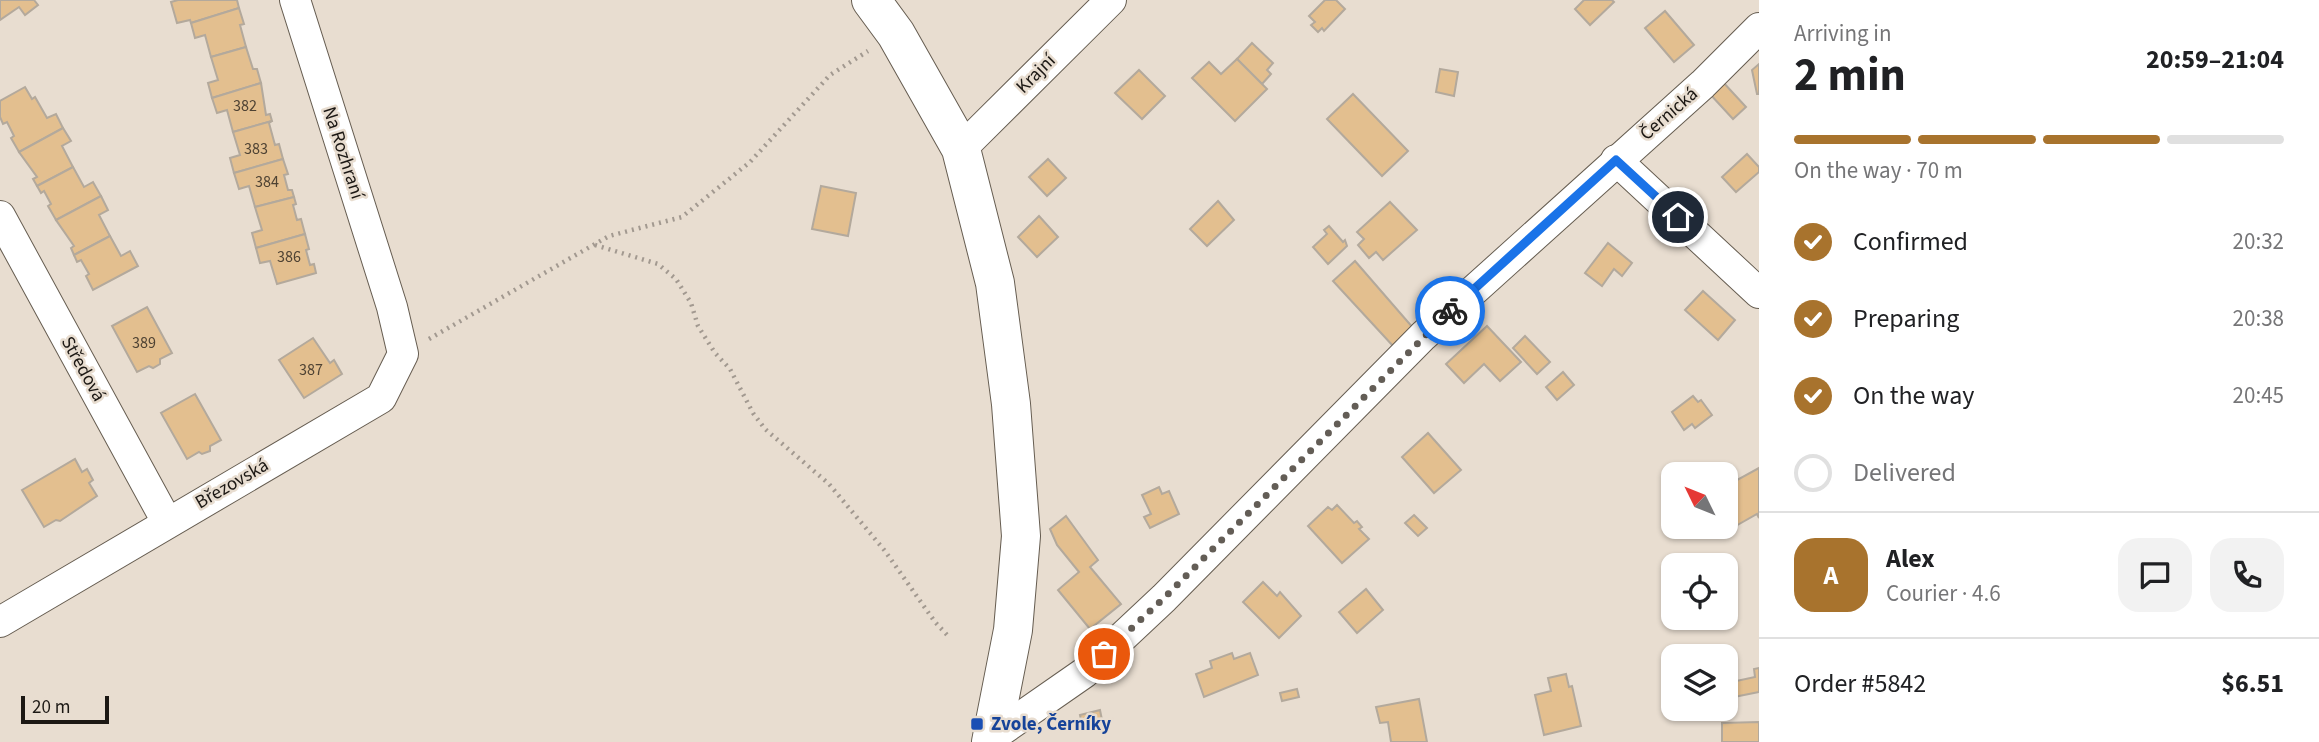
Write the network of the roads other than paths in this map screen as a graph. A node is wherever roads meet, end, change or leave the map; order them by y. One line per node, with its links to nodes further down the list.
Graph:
1 (295, 0): 9 (street, Na Rozhraní)
2 (871, 0): 5 (street)
3 (1111, 0): 5 (street, Krajní)
4 (1759, 27): 6 (street, Černická)
5 (961, 149): 12 (street)
6 (1616, 160): 8 (street); 12 (street, Černická)
7 (0, 216): 10 (street, Středová)
8 (1759, 293)
9 (403, 354): 10 (street, Březovská)
10 (167, 522): 11 (street, Březovská)
11 (0, 622)
12 (991, 740)

